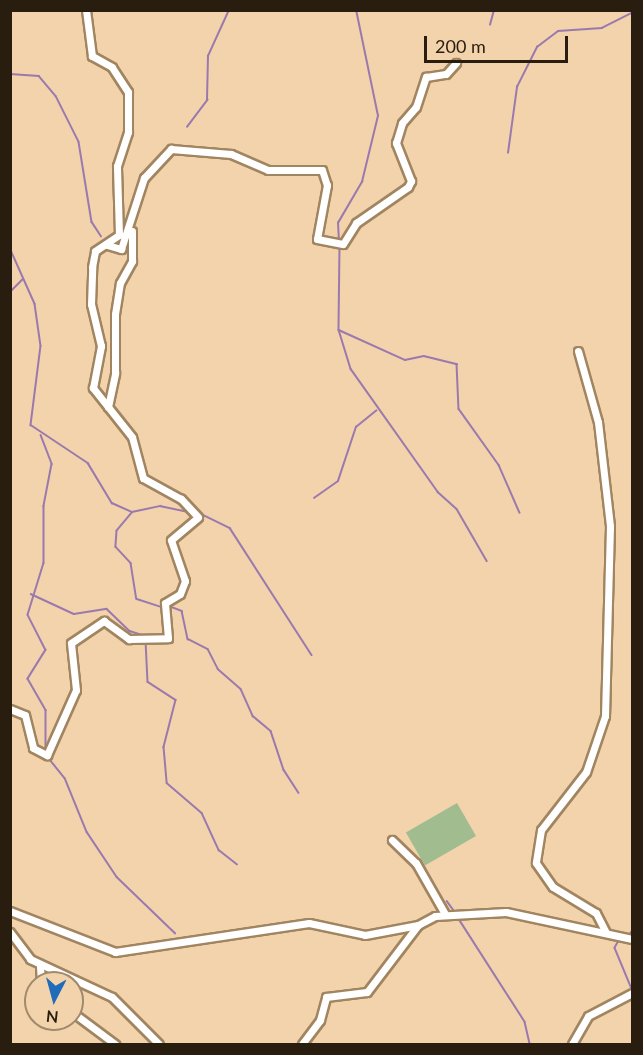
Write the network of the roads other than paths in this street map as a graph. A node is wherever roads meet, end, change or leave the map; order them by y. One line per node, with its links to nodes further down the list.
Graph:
1 (86, 10): 4 (street)
2 (456, 63): 3 (street)
3 (132, 225): 4 (street); 6 (street)
4 (107, 245): 6 (street)
5 (578, 351): 13 (street)
6 (108, 407): 7 (street)
7 (10, 709)
8 (392, 840): 10 (street)
9 (10, 911): 11 (street)
10 (445, 914): 11 (street); 13 (street)
11 (418, 925): 21 (street)
12 (10, 932): 15 (street)
13 (606, 933): 14 (street)
14 (633, 939)
15 (40, 967): 16 (street); 20 (street)
16 (40, 971)
17 (633, 993): 22 (street)
18 (84, 1021): 19 (street)
19 (115, 1044)
20 (159, 1044)
21 (302, 1044)
22 (572, 1044)

